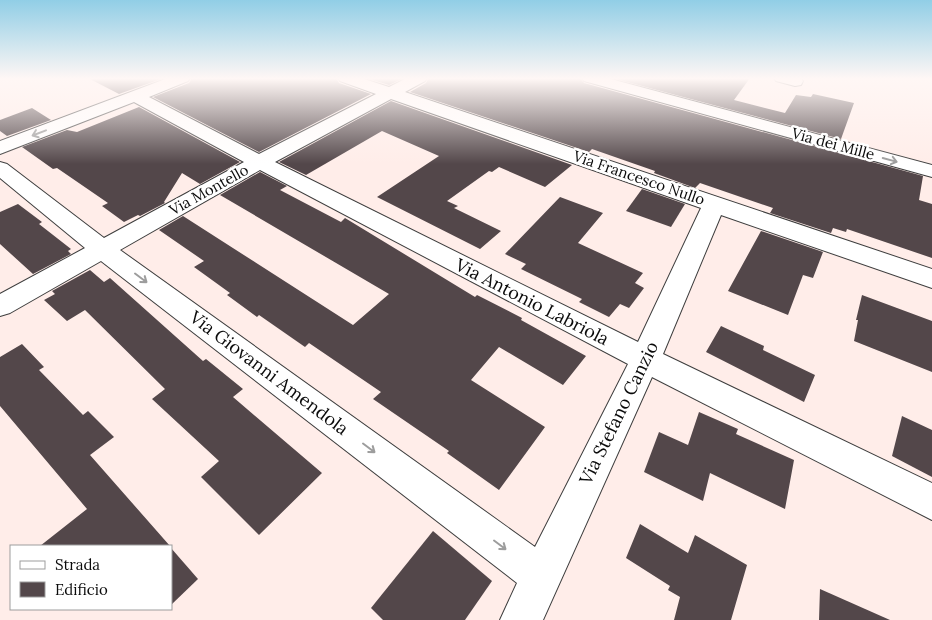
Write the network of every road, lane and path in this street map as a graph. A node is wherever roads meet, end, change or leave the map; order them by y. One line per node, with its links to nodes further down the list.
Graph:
1 (107, 107): 6 (street, one-way to 6)
2 (156, 107): 7 (street, Via Antonio Labriola)
3 (364, 107): 7 (street, Via Montello)
4 (432, 107): 10 (street, Via Francesco Nullo)
5 (696, 107): 9 (street, Via dei Mille, one-way to 9)
6 (0, 148)
7 (259, 162): 11 (street, Via Montello); 14 (street, Via Antonio Labriola)
8 (0, 168): 11 (street, Via Giovanni Amendola)
9 (932, 171)
10 (714, 204): 12 (street, Via Francesco Nullo); 14 (street, Via Stefano Canzio)
11 (102, 249): 13 (street, Via Montello); 16 (street, Via Giovanni Amendola, one-way to 16)
12 (932, 279)
13 (0, 306)
14 (645, 360): 15 (street, Via Antonio Labriola); 16 (street, Via Stefano Canzio)
15 (932, 502)
16 (541, 576): 17 (street, Via Stefano Canzio)
17 (521, 620)

